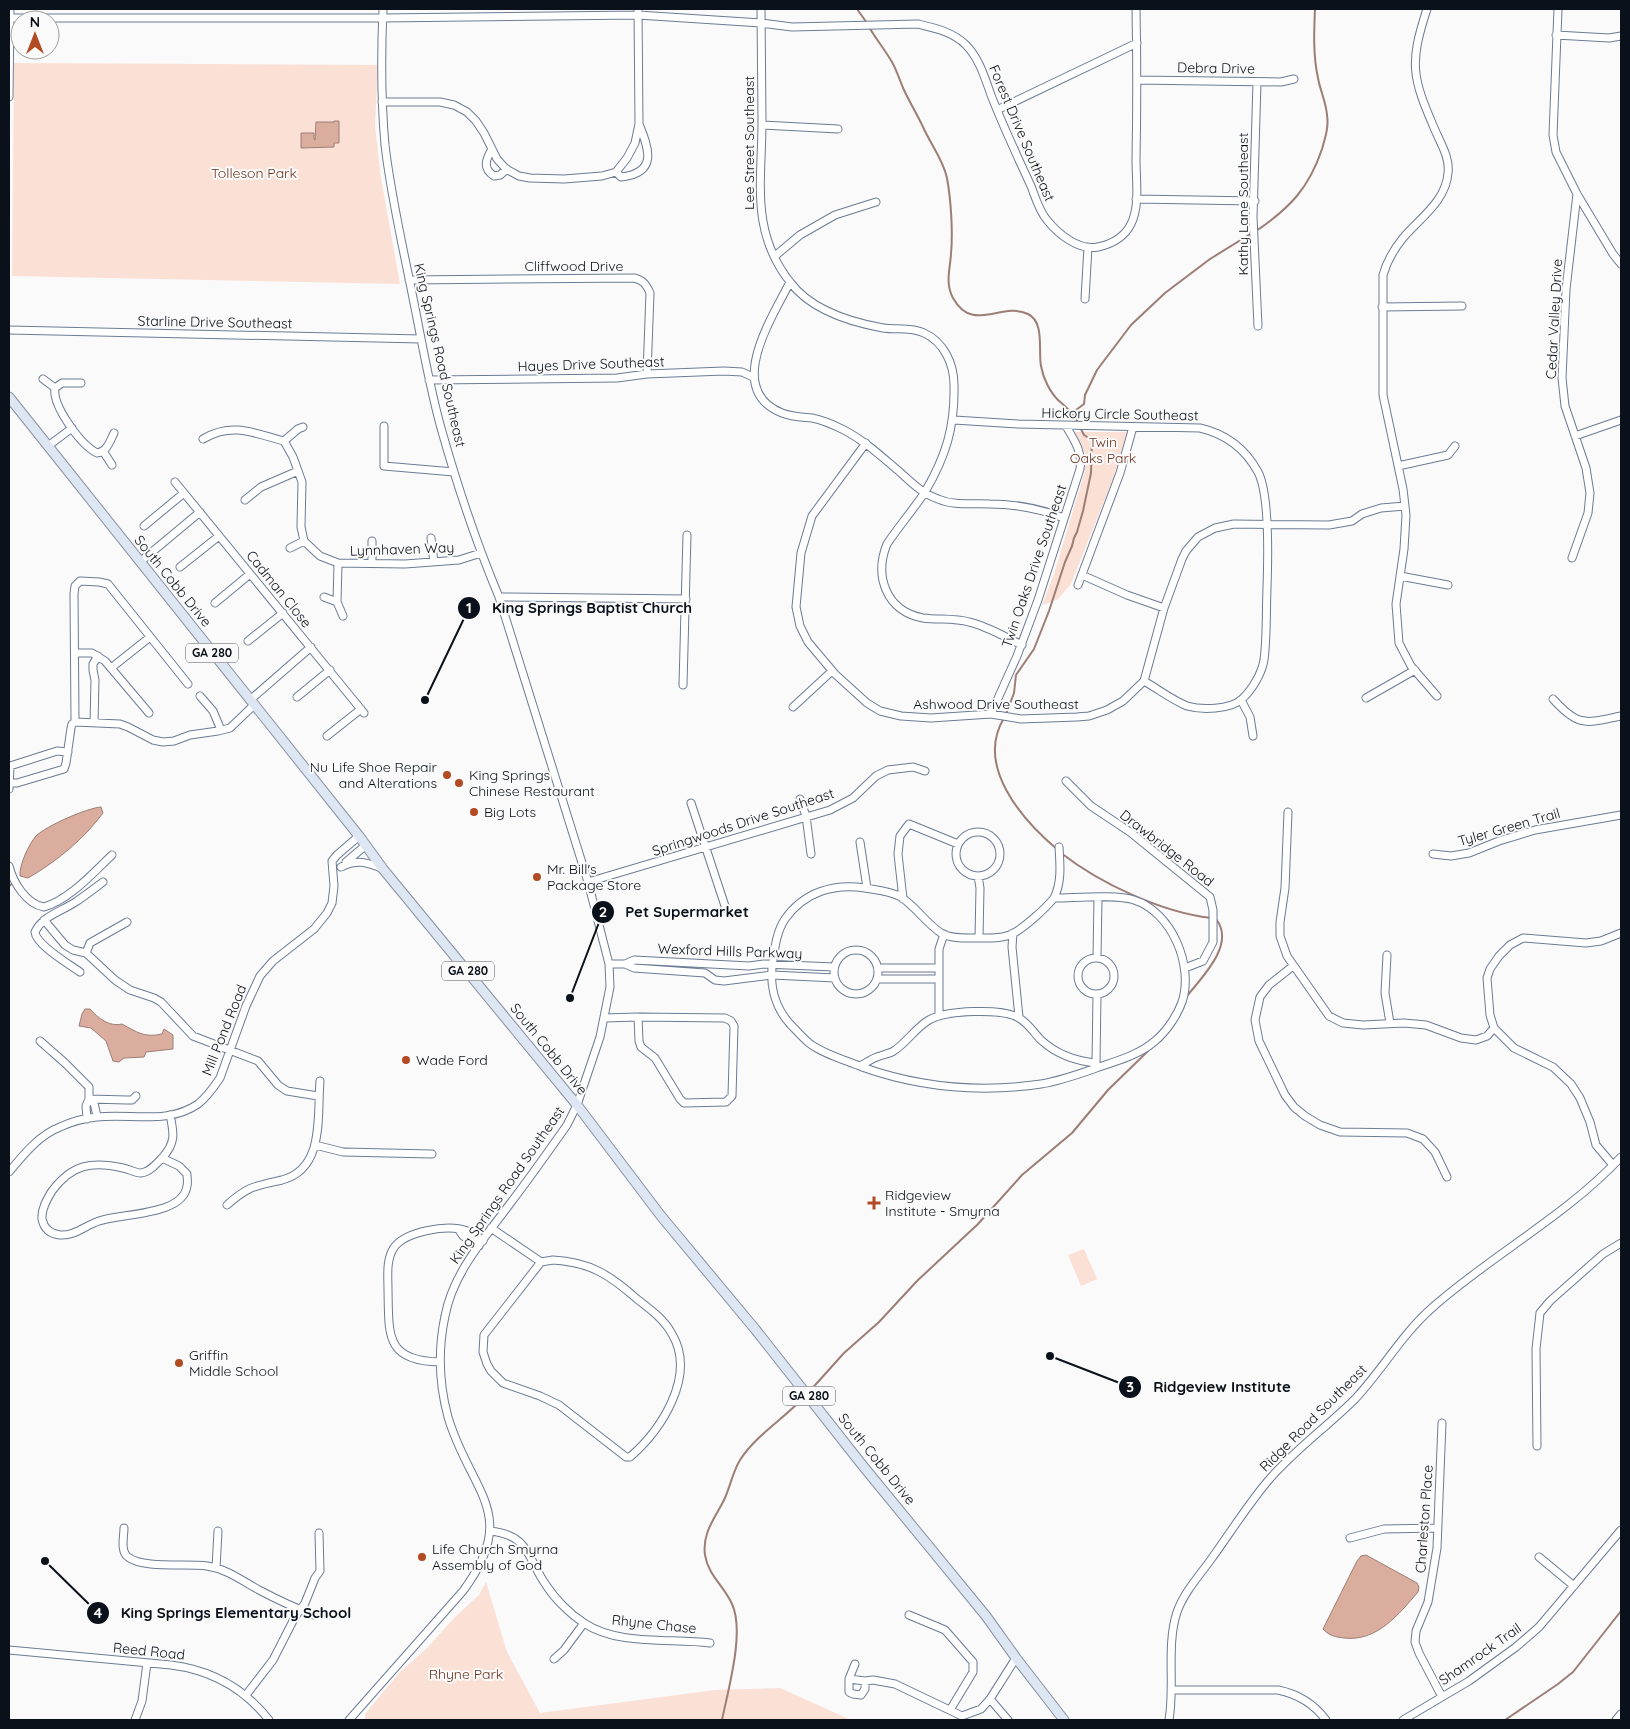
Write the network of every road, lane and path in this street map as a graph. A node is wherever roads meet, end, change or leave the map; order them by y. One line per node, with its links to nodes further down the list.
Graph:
1 (10, 9): 8 (street)
2 (383, 9): 9 (street, King Springs Road Southeast)
3 (761, 9): 10 (street, Lee Street Southeast)
4 (1136, 9): 13 (street)
5 (1427, 9): 37 (street)
6 (1558, 9): 11 (street)
7 (638, 12): 9 (street, Forest Drive Southeast); 10 (street, Forest Drive Southeast); 20 (street)
8 (9, 18): 9 (street, Forest Drive Southeast); 17 (street)
9 (382, 18): 18 (street, King Springs Road Southeast)
10 (761, 23): 19 (street, Forest Drive Southeast); 21 (street, Lee Street Southeast)
11 (1556, 35): 12 (street); 26 (street)
12 (1621, 36)
13 (1137, 43): 15 (street); 19 (street)
14 (1294, 78): 16 (street, Debra Drive)
15 (1138, 80): 16 (street, Debra Drive); 27 (street)
16 (1257, 82): 28 (street, Kathy Lane Southeast)
17 (9, 97)
18 (382, 102): 23 (street); 33 (street, King Springs Road Southeast)
19 (997, 110): 30 (street, Forest Drive Southeast)
20 (639, 124): 25 (street); 25 (street)
21 (762, 125): 22 (street); 31 (street, Lee Street Southeast)
22 (838, 129)
23 (492, 149): 24 (street); 24 (street)
24 (507, 169): 25 (street)
25 (616, 172)
26 (1577, 194): 32 (street); 56 (street, Cedar Valley Drive)
27 (1136, 199): 28 (street); 30 (street)
28 (1255, 201): 38 (street, Kathy Lane Southeast)
29 (876, 202): 31 (street)
30 (1088, 247): 35 (street)
31 (775, 256): 34 (street, Lee Street Southeast)
32 (1621, 264)
33 (409, 280): 40 (street, King Springs Road Southeast); 41 (street, Cliffwood Drive)
34 (790, 282): 42 (street); 48 (street, Lee Street Southeast)
35 (1085, 299)
36 (1462, 306): 37 (street)
37 (1382, 307): 64 (street)
38 (1258, 326)
39 (9, 330): 40 (street, Starline Drive Southeast)
40 (421, 338): 44 (street, King Springs Road Southeast)
41 (647, 374): 42 (street, Hayes Drive Southeast); 44 (street, Hayes Drive Southeast)
42 (753, 377): 59 (street)
43 (43, 379): 46 (street)
44 (429, 380): 66 (street, King Springs Road Southeast)
45 (81, 383): 46 (street)
46 (55, 388): 54 (street)
47 (9, 397): 60 (main road, South Cobb Drive / GA 280)
48 (954, 420): 51 (street, Hickory Circle Southeast); 69 (street, Lee Street Southeast)
49 (1621, 420): 56 (street)
50 (384, 426): 66 (street)
51 (1066, 426): 53 (street, Hickory Circle Southeast); 73 (street, Twin Oaks Drive Southeast)
52 (303, 427): 58 (street)
53 (1133, 427): 74 (street, Hickory Circle Southeast); 90 (street)
54 (72, 428): 60 (street); 62 (street)
55 (114, 433): 62 (street)
56 (1575, 436): 83 (street, Cedar Valley Drive)
57 (203, 439): 58 (street)
58 (284, 441): 65 (street)
59 (866, 443): 69 (street); 111 (street, Ashwood Drive Southeast)
60 (48, 446): 84 (main road, South Cobb Drive / GA 280)
61 (1455, 446): 64 (street)
62 (103, 451): 63 (street)
63 (112, 465)
64 (1398, 466): 71 (street)
65 (298, 471): 70 (street); 79 (street)
66 (454, 472): 82 (street, King Springs Road Southeast)
67 (175, 482): 68 (street, Cadman Close)
68 (184, 493): 72 (street, Cadman Close); 75 (street)
69 (924, 493): 73 (street); 104 (street, Lee Street Southeast)
70 (246, 500)
71 (1405, 506): 74 (street); 91 (street)
72 (200, 512): 77 (street, Cadman Close); 84 (street)
73 (1064, 518): 104 (street, Twin Oaks Drive Southeast)
74 (1266, 523): 99 (street); 120 (street, Hickory Circle Southeast)
75 (144, 526)
76 (687, 535): 96 (street)
77 (219, 536): 88 (street); 89 (street, Cadman Close)
78 (431, 538): 85 (street)
79 (304, 541): 81 (street); 86 (street, Lynnhaven Way)
80 (372, 542): 87 (street)
81 (290, 548)
82 (481, 553): 85 (street, Lynnhaven Way); 95 (street, King Springs Road Southeast)
83 (1572, 558)
84 (140, 562): 121 (main road, South Cobb Drive / GA 280)
85 (434, 562): 87 (street, Lynnhaven Way)
86 (338, 563): 87 (street, Lynnhaven Way); 97 (street)
87 (372, 563)
88 (180, 567)
89 (250, 574): 98 (street); 100 (street, Cadman Close)
90 (1082, 575): 92 (street); 99 (street)
91 (1400, 576): 93 (street); 110 (street)
92 (1078, 585)
93 (1448, 585)
94 (324, 597): 97 (street)
95 (499, 597): 96 (street); 156 (street, King Springs Road Southeast)
96 (686, 599): 114 (street)
97 (337, 602): 101 (street)
98 (215, 603)
99 (1164, 608): 112 (street)
100 (283, 613): 103 (street); 105 (street, Cadman Close)
101 (343, 616)
102 (150, 637): 106 (street); 108 (street); 113 (street)
103 (248, 641)
104 (1022, 644): 124 (street, Twin Oaks Drive Southeast)
105 (311, 647): 109 (street, Cadman Close); 121 (street)
106 (75, 653): 107 (street); 126 (street)
107 (98, 656): 108 (street); 127 (street)
108 (111, 668): 123 (street)
109 (330, 670): 117 (street); 129 (street, Cadman Close)
110 (1415, 670): 116 (street); 118 (street)
111 (832, 671): 122 (street); 124 (street, Ashwood Drive Southeast)
112 (1144, 681): 120 (street); 124 (street, Ashwood Drive Southeast)
113 (188, 684)
114 (684, 685)
115 (200, 696): 128 (street)
116 (1437, 696)
117 (298, 697)
118 (1366, 698)
119 (1553, 699): 125 (street)
120 (1241, 700): 130 (street)
121 (252, 702): 128 (street); 141 (main road, South Cobb Drive / GA 280)
122 (793, 707)
123 (149, 713)
124 (991, 714)
125 (1621, 716)
126 (75, 722): 127 (street); 131 (street)
127 (94, 723): 128 (street)
128 (221, 730)
129 (327, 736)
130 (1253, 736)
131 (68, 752): 134 (street); 134 (street)
132 (925, 771): 140 (street, Springwoods Drive Southeast)
133 (1066, 781): 179 (street, Drawbridge Road)
134 (9, 783): 135 (street)
135 (9, 789)
136 (800, 799): 140 (street)
137 (692, 802): 145 (street)
138 (1288, 812): 175 (street)
139 (1621, 815): 148 (street, Tyler Green Trail)
140 (806, 816): 145 (street, Springwoods Drive Southeast); 147 (street)
141 (359, 836): 144 (main road, South Cobb Drive / GA 280); 152 (street, Mill Pond Road)
142 (860, 842): 157 (street)
143 (958, 844): 154 (street); 154 (street); 160 (street)
144 (366, 845): 151 (street); 153 (main road, South Cobb Drive / GA 280)
145 (706, 847): 156 (street, Springwoods Drive Southeast); 161 (street)
146 (1059, 847): 158 (street)
147 (811, 854)
148 (1434, 854)
149 (112, 855): 150 (street)
150 (9, 866)
151 (341, 867): 152 (street); 153 (street)
152 (333, 869): 194 (street, Mill Pond Road)
153 (383, 869): 201 (main road, South Cobb Drive / GA 280)
154 (978, 876): 167 (street)
155 (103, 882): 162 (street)
156 (588, 882): 172 (street, King Springs Road Southeast)
157 (867, 888): 160 (street); 174 (street)
158 (1054, 898): 159 (street); 164 (street)
159 (1098, 898): 170 (street); 179 (street)
160 (903, 899): 166 (street)
161 (726, 908)
162 (44, 920): 168 (street); 181 (street)
163 (127, 922): 168 (street)
164 (1013, 933): 167 (street); 189 (street)
165 (1621, 933): 192 (street)
166 (944, 934): 167 (street); 178 (street)
167 (979, 938)
168 (86, 953): 194 (street)
169 (1387, 955): 191 (street)
170 (1097, 957): 186 (street); 186 (street)
171 (676, 962): 173 (street, Wexford Hills Parkway); 174 (street, Wexford Hills Parkway); 180 (street)
172 (609, 964): 173 (street, Wexford Hills Parkway); 190 (street, King Springs Road Southeast)
173 (625, 964): 180 (street, Wexford Hills Parkway)
174 (772, 964): 176 (street, Wexford Hills Parkway); 182 (street)
175 (1293, 966): 191 (street); 211 (street)
176 (834, 967): 177 (street); 183 (street)
177 (879, 968): 178 (street); 184 (street)
178 (939, 968): 185 (street)
179 (1185, 968): 195 (street)
180 (676, 971): 182 (street, Wexford Hills Parkway)
181 (80, 972)
182 (772, 975): 183 (street, Wexford Hills Parkway); 196 (street)
183 (835, 978): 184 (street)
184 (878, 979): 185 (street)
185 (939, 979): 187 (street)
186 (1097, 994): 195 (street)
187 (939, 1015): 189 (street); 196 (street)
188 (638, 1017): 188 (street); 190 (street)
189 (1019, 1017): 195 (street)
190 (604, 1018): 201 (street, King Springs Road Southeast)
191 (1390, 1023): 192 (street)
192 (1494, 1028): 209 (street)
193 (40, 1041): 200 (street)
194 (230, 1050): 199 (street); 202 (street, Mill Pond Road)
195 (1098, 1065): 196 (street)
196 (860, 1066)
197 (320, 1081): 199 (street)
198 (136, 1096): 200 (street)
199 (318, 1096): 205 (street)
200 (89, 1099): 203 (street); 204 (street)
201 (577, 1105): 213 (street, King Springs Road Southeast); 236 (main road, South Cobb Drive / GA 280)
202 (170, 1115): 203 (street, Mill Pond Road); 208 (street)
203 (97, 1116): 204 (street, Mill Pond Road)
204 (87, 1119): 210 (street, Mill Pond Road)
205 (315, 1145): 206 (street); 212 (street)
206 (432, 1154)
207 (1621, 1157): 209 (street, Ridge Road Southeast)
208 (162, 1158): 208 (street)
209 (1613, 1165): 242 (street, Ridge Road Southeast)
210 (9, 1172)
211 (1447, 1177)
212 (227, 1205)
213 (491, 1228): 214 (street, King Springs Road Southeast); 216 (street)
214 (481, 1243): 217 (street, King Springs Road Southeast); 217 (street)
215 (1621, 1243): 219 (street)
216 (541, 1262): 216 (street)
217 (440, 1362): 224 (street, King Springs Road Southeast)
218 (1442, 1423): 221 (street, Charleston Place)
219 (1537, 1446)
220 (124, 1528): 228 (street)
221 (1438, 1528): 226 (street); 244 (street, Charleston Place)
222 (1621, 1530): 229 (street, Shamrock Trail)
223 (218, 1531): 228 (street)
224 (490, 1531): 233 (street, Rhyne Chase); 251 (street, King Springs Road Southeast)
225 (319, 1533): 230 (street)
226 (1350, 1538)
227 (1539, 1556): 229 (street)
228 (216, 1568): 230 (street)
229 (1574, 1586): 244 (street, Shamrock Trail)
230 (300, 1610): 231 (street); 243 (street)
231 (314, 1615)
232 (909, 1616): 246 (street)
233 (584, 1623): 234 (street, Rhyne Chase); 237 (street)
234 (710, 1643)
235 (9, 1650): 238 (street, Reed Road)
236 (1016, 1658): 245 (street); 253 (main road, South Cobb Drive / GA 280)
237 (554, 1659)
238 (147, 1663): 243 (street, Reed Road); 249 (street)
239 (855, 1664): 240 (street)
240 (849, 1679): 241 (street); 241 (street)
241 (865, 1681): 246 (street)
242 (1171, 1690): 254 (street, Ridge Road Southeast); 255 (street)
243 (246, 1695): 250 (street, Reed Road)
244 (1443, 1696): 256 (street, Shamrock Trail)
245 (990, 1698): 248 (street); 252 (street)
246 (950, 1710): 248 (street)
247 (1621, 1714): 257 (street)
248 (961, 1718)
249 (135, 1720)
250 (269, 1720)
251 (349, 1720)
252 (1008, 1720)
253 (1064, 1720)
254 (1169, 1720)
255 (1326, 1720)
256 (1403, 1720)
257 (1616, 1720)

